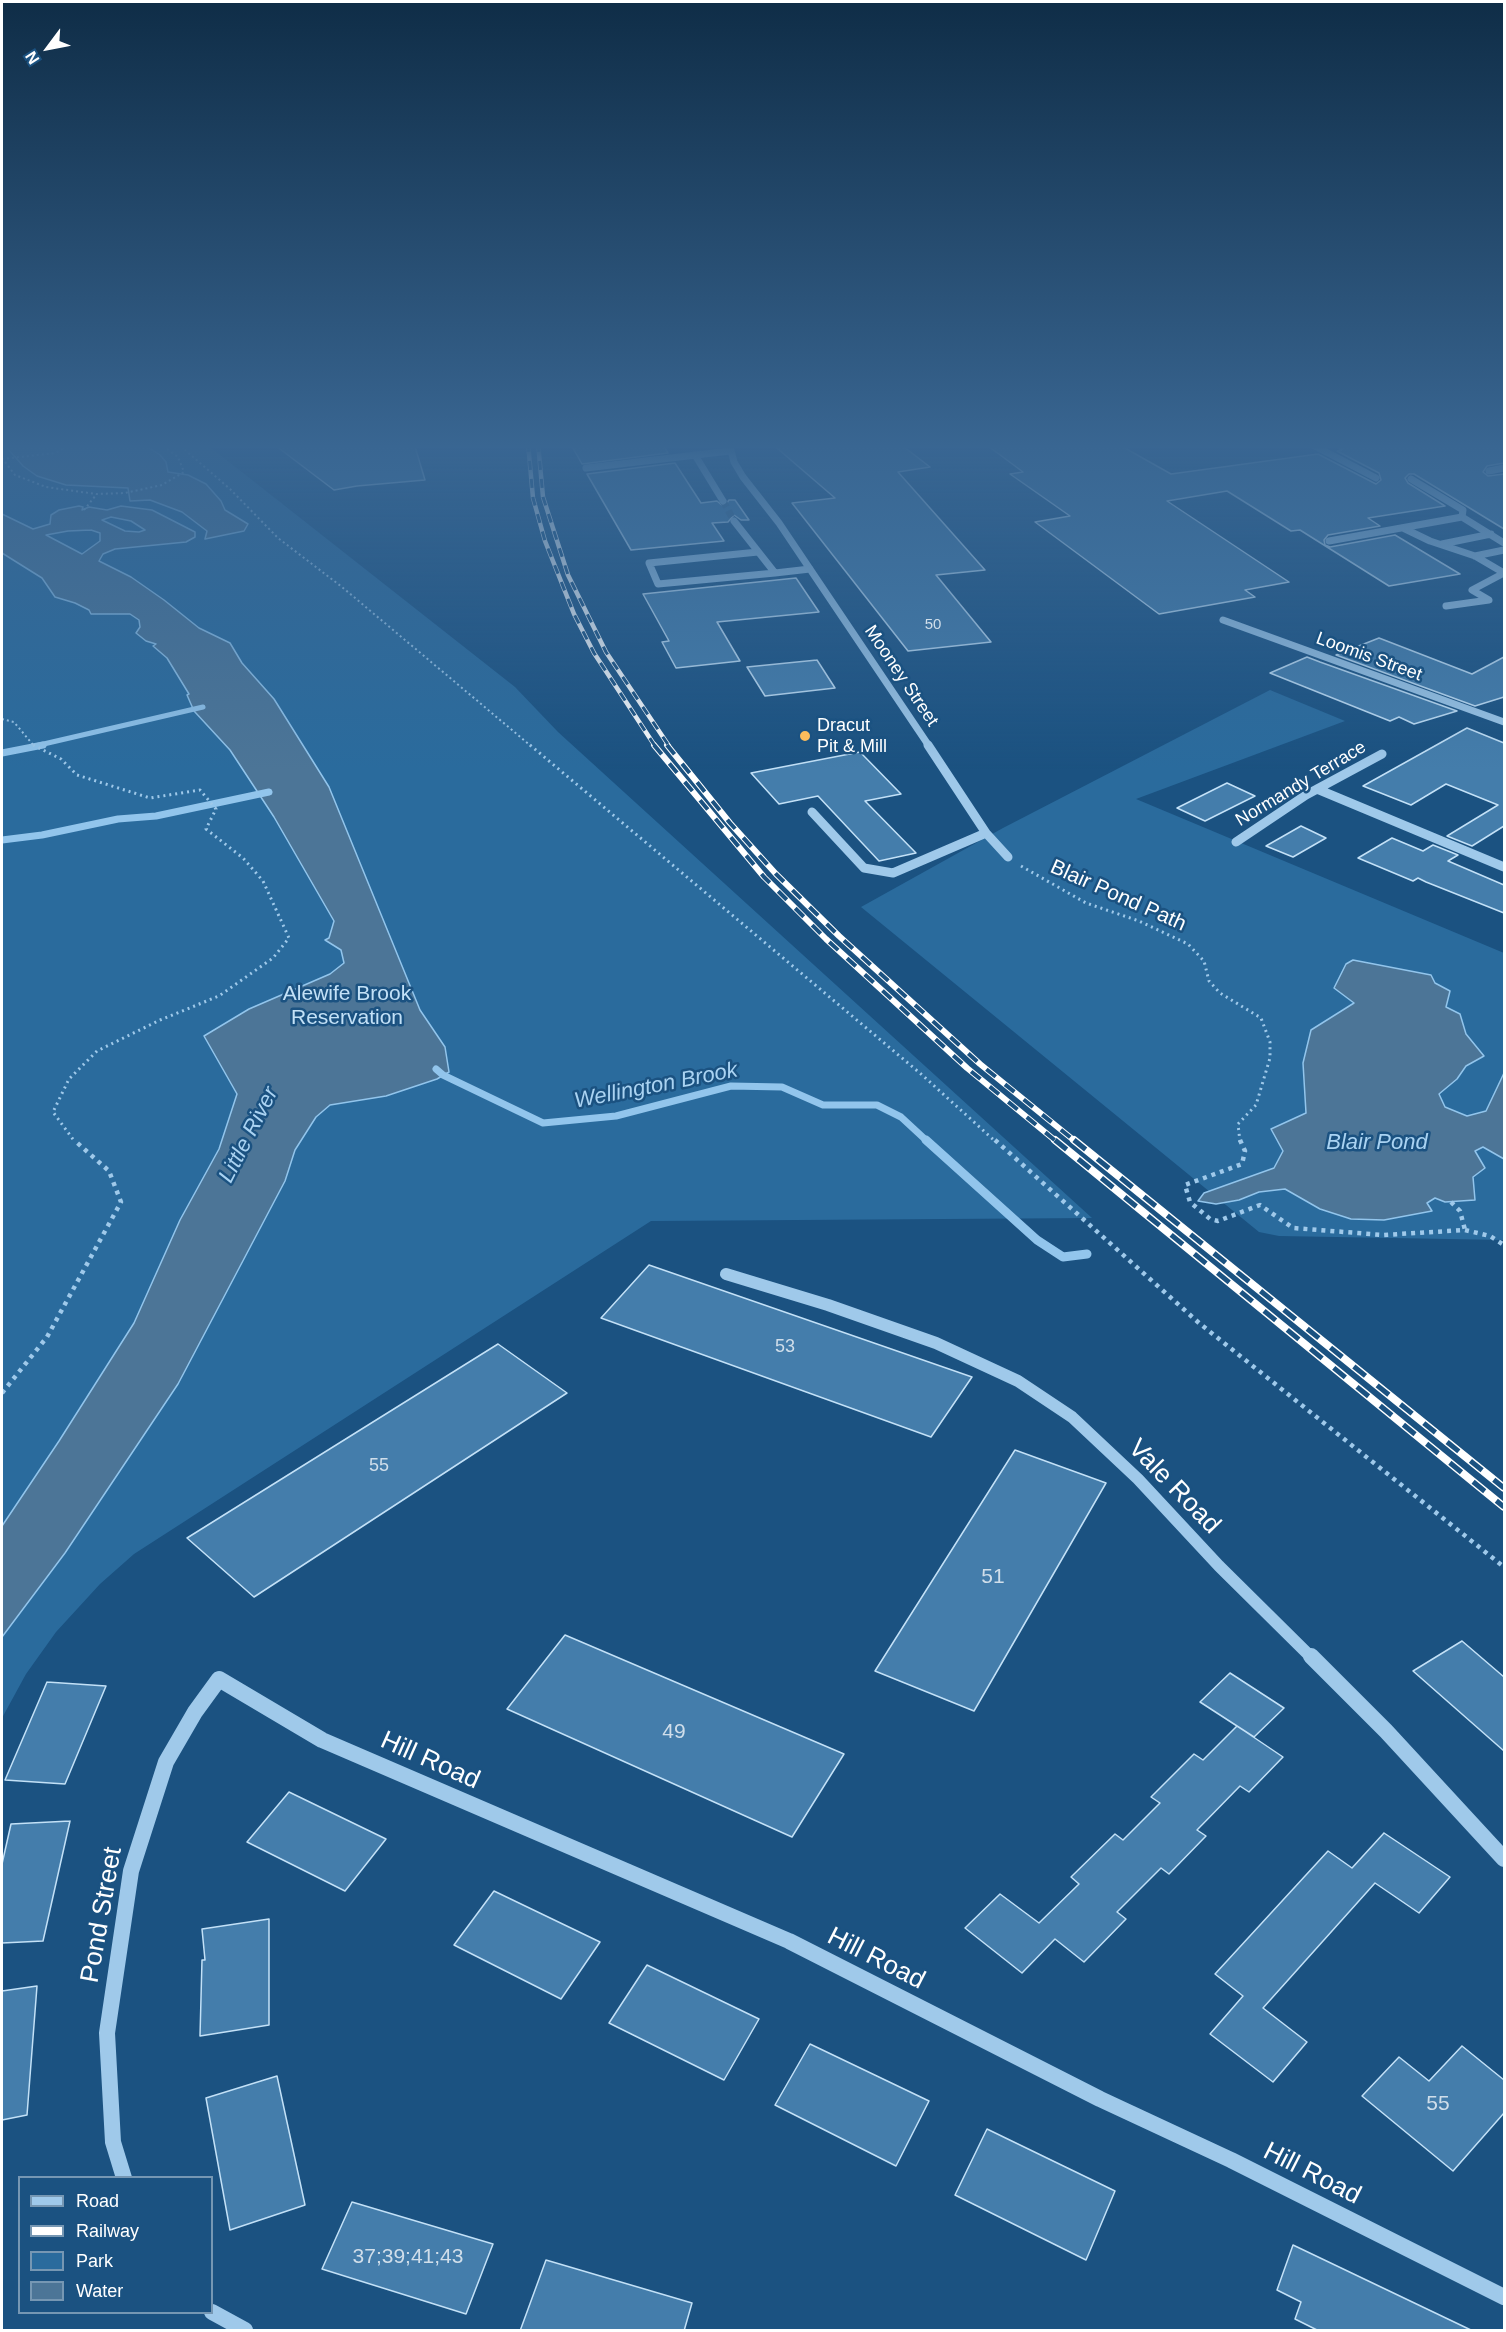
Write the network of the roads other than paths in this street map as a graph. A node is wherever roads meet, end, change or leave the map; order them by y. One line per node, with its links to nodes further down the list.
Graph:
1 (758, 552): 7 (street); 7 (street)
2 (797, 552): 6 (street, Mooney Street)
3 (1464, 552): 5 (street)
4 (1490, 552): 5 (street)
5 (1475, 556): 8 (street)
6 (810, 569): 7 (street); 15 (street, Mooney Street)
7 (775, 573)
8 (1504, 573): 9 (street)
9 (1446, 606)
10 (1223, 620): 11 (street, Loomis Street)
11 (1504, 722)
12 (1383, 754): 13 (street, Normandy Terrace)
13 (1317, 789): 16 (street, Normandy Terrace); 18 (street)
14 (812, 812): 15 (street)
15 (986, 833): 17 (street, Mooney Street)
16 (1236, 842)
17 (1008, 857)
18 (1504, 867)
19 (726, 1274): 21 (street, Vale Road)
20 (219, 1679): 22 (street, Pond Street); 23 (street, Hill Road)
21 (1504, 1859)
22 (123, 2176)
23 (1504, 2297)
24 (213, 2313): 25 (street)
25 (245, 2331)

